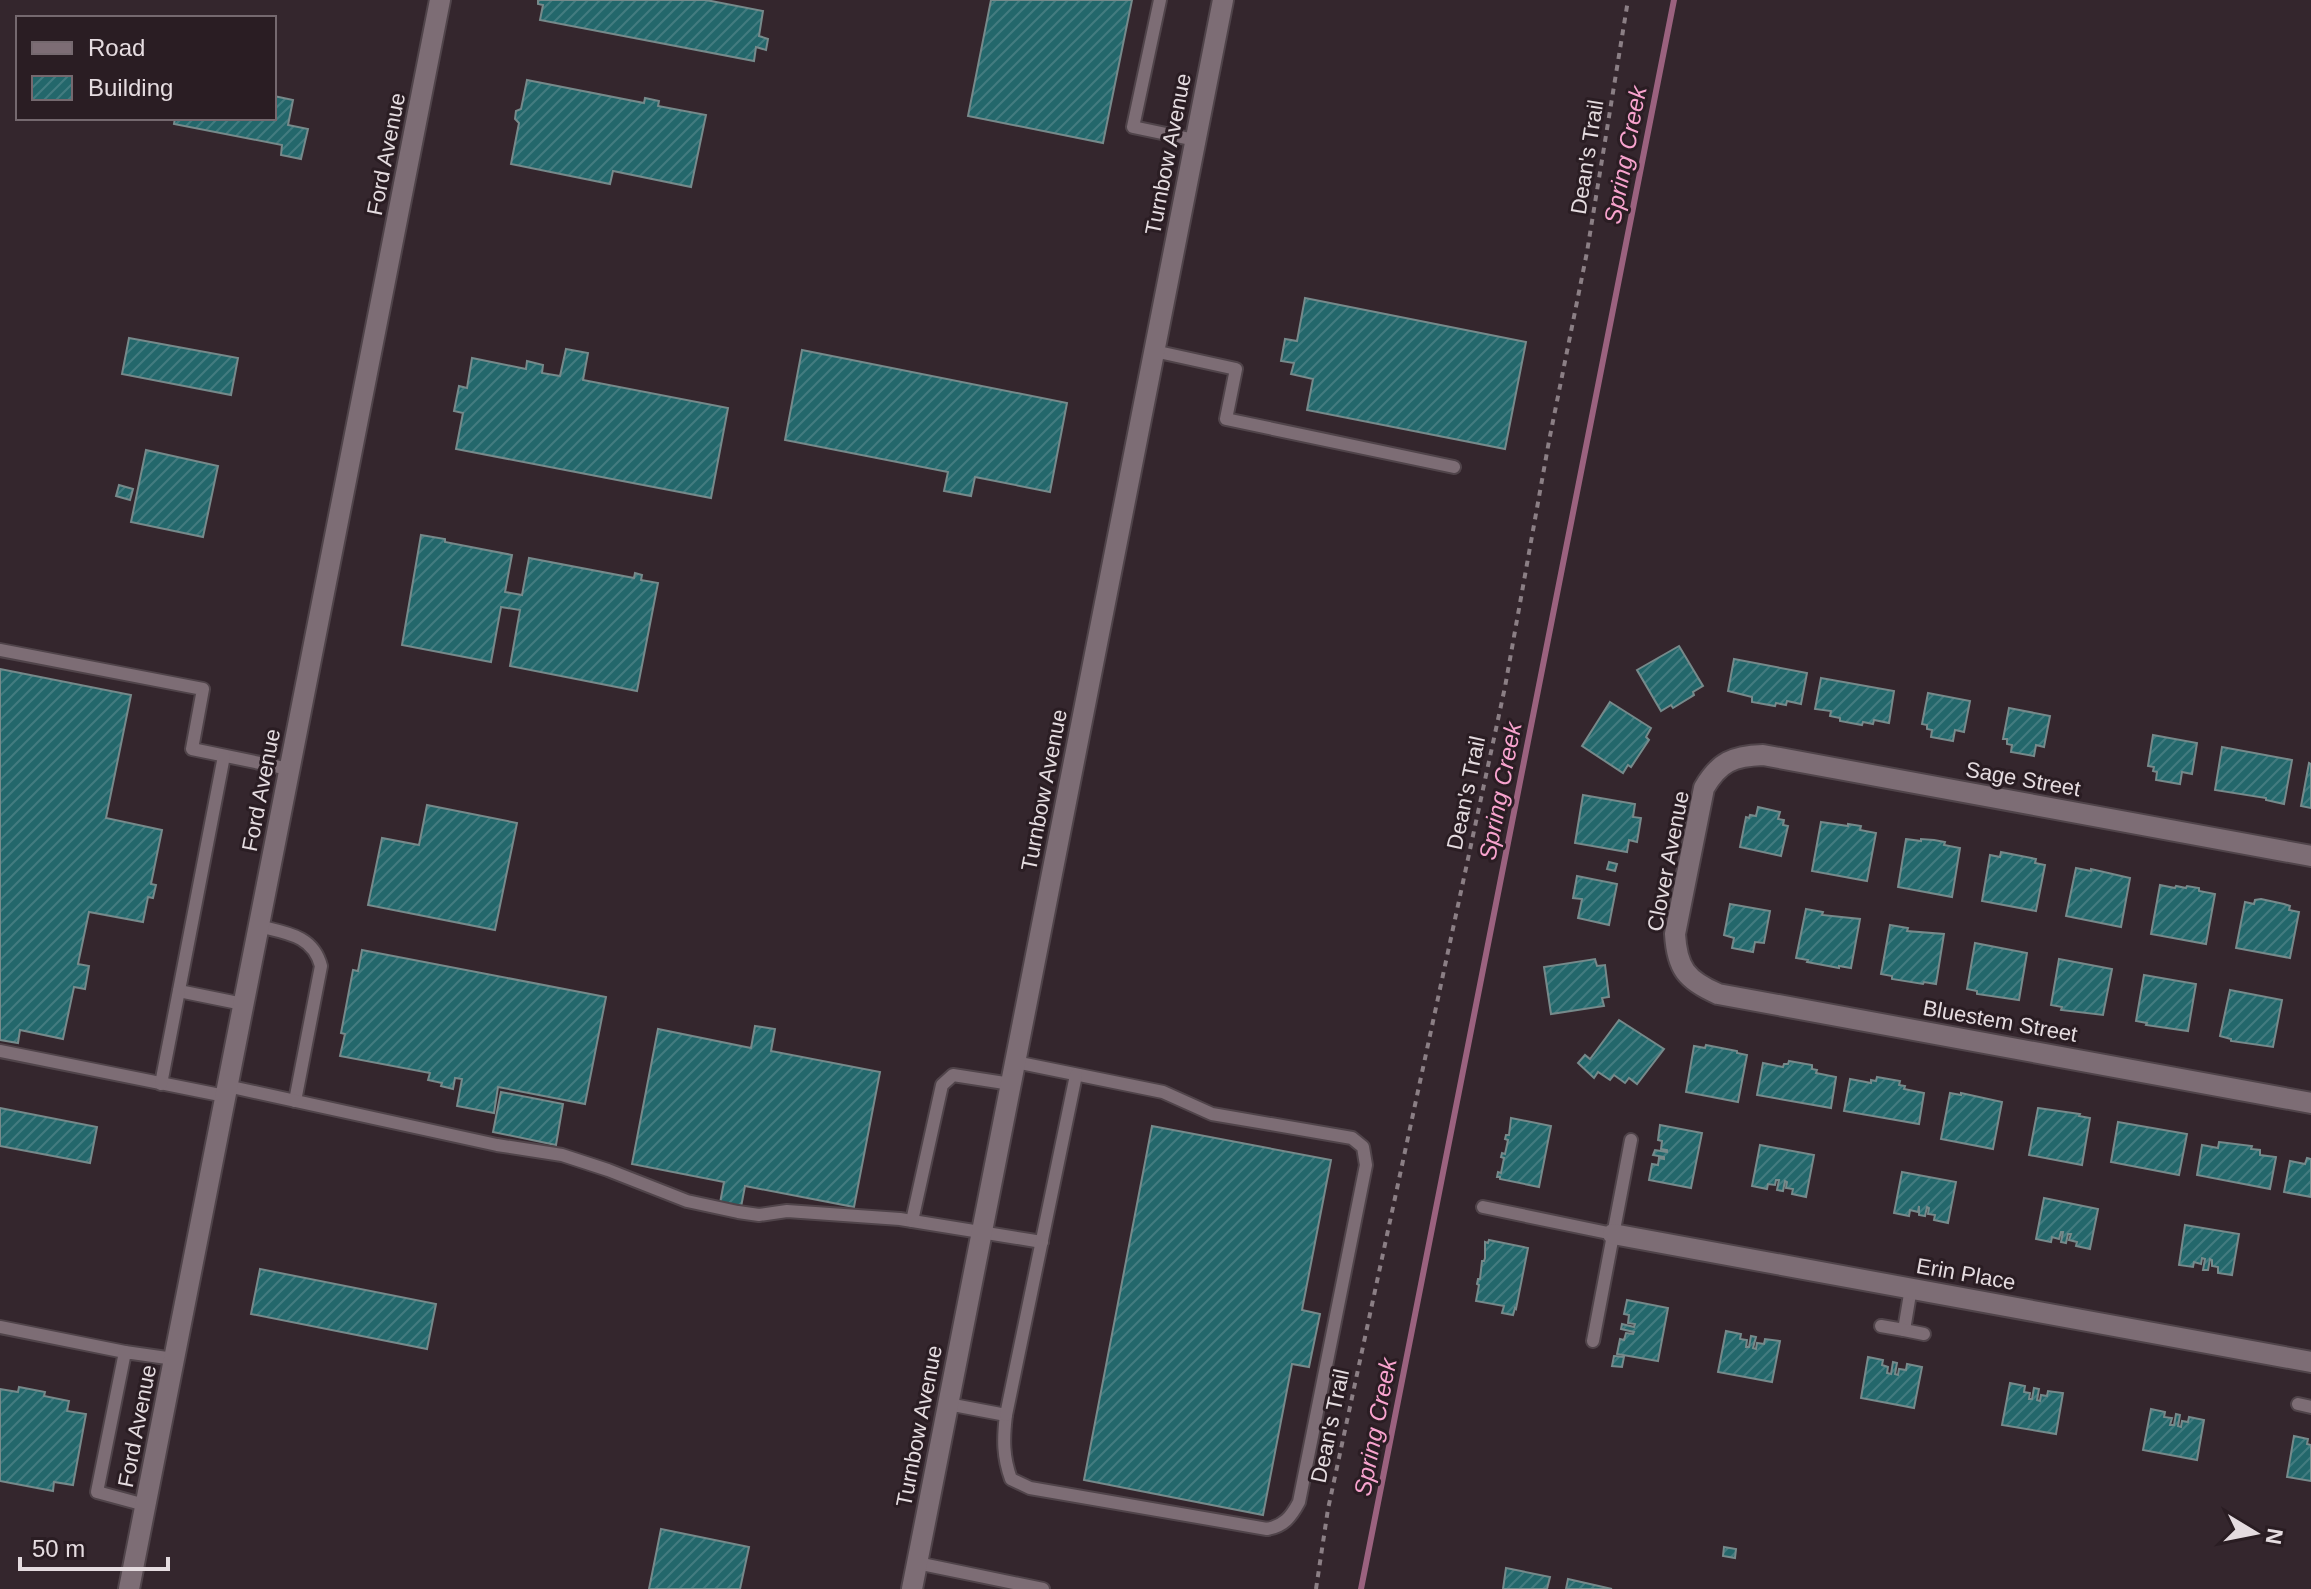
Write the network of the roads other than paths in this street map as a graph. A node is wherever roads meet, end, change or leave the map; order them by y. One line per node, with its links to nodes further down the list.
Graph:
1 (440, 0): 10 (street, Ford Avenue)
2 (1160, 0): 4 (lane)
3 (1223, 0): 4 (street, Turnbow Avenue)
4 (1195, 140): 5 (street, Turnbow Avenue)
5 (1154, 351): 6 (lane); 17 (street, Turnbow Avenue)
6 (1454, 467)
7 (0, 650): 8 (lane)
8 (224, 756): 10 (lane); 14 (lane)
9 (1726, 762): 11 (street, Sage Street); 13 (street, Clover Avenue)
10 (289, 769): 12 (street, Ford Avenue)
11 (2311, 856)
12 (258, 926): 15 (street, Ford Avenue); 22 (lane)
13 (1686, 974): 23 (street, Bluestem Street)
14 (179, 991): 15 (lane); 19 (lane)
15 (243, 1004): 21 (street, Ford Avenue)
16 (0, 1051): 19 (lane)
17 (1015, 1062): 18 (lane); 20 (street, Turnbow Avenue)
18 (1076, 1075): 29 (lane); 40 (lane)
19 (161, 1084): 21 (lane)
20 (1011, 1084): 26 (lane); 27 (street, Turnbow Avenue)
21 (226, 1091): 22 (lane); 37 (street, Ford Avenue)
22 (295, 1101): 26 (lane)
23 (2311, 1103)
24 (1631, 1140): 28 (lane)
25 (1483, 1207): 28 (lane)
26 (912, 1221): 27 (lane)
27 (982, 1231): 29 (lane); 39 (street, Turnbow Avenue)
28 (1613, 1234): 30 (street, Erin Place); 35 (lane)
29 (1042, 1242): 40 (lane)
30 (1911, 1288): 33 (lane); 38 (street, Erin Place)
31 (1881, 1326): 33 (lane)
32 (0, 1327): 36 (lane)
33 (1904, 1330): 34 (lane)
34 (1924, 1334)
35 (1593, 1341)
36 (125, 1352): 37 (lane); 41 (lane)
37 (174, 1359): 41 (street, Ford Avenue)
38 (2311, 1362)
39 (948, 1404): 40 (lane); 42 (street, Turnbow Avenue)
40 (1006, 1415)
41 (145, 1505): 43 (street, Ford Avenue)
42 (917, 1563): 44 (street, Turnbow Avenue); 45 (lane)
43 (129, 1589)
44 (912, 1589)
45 (1043, 1589)

